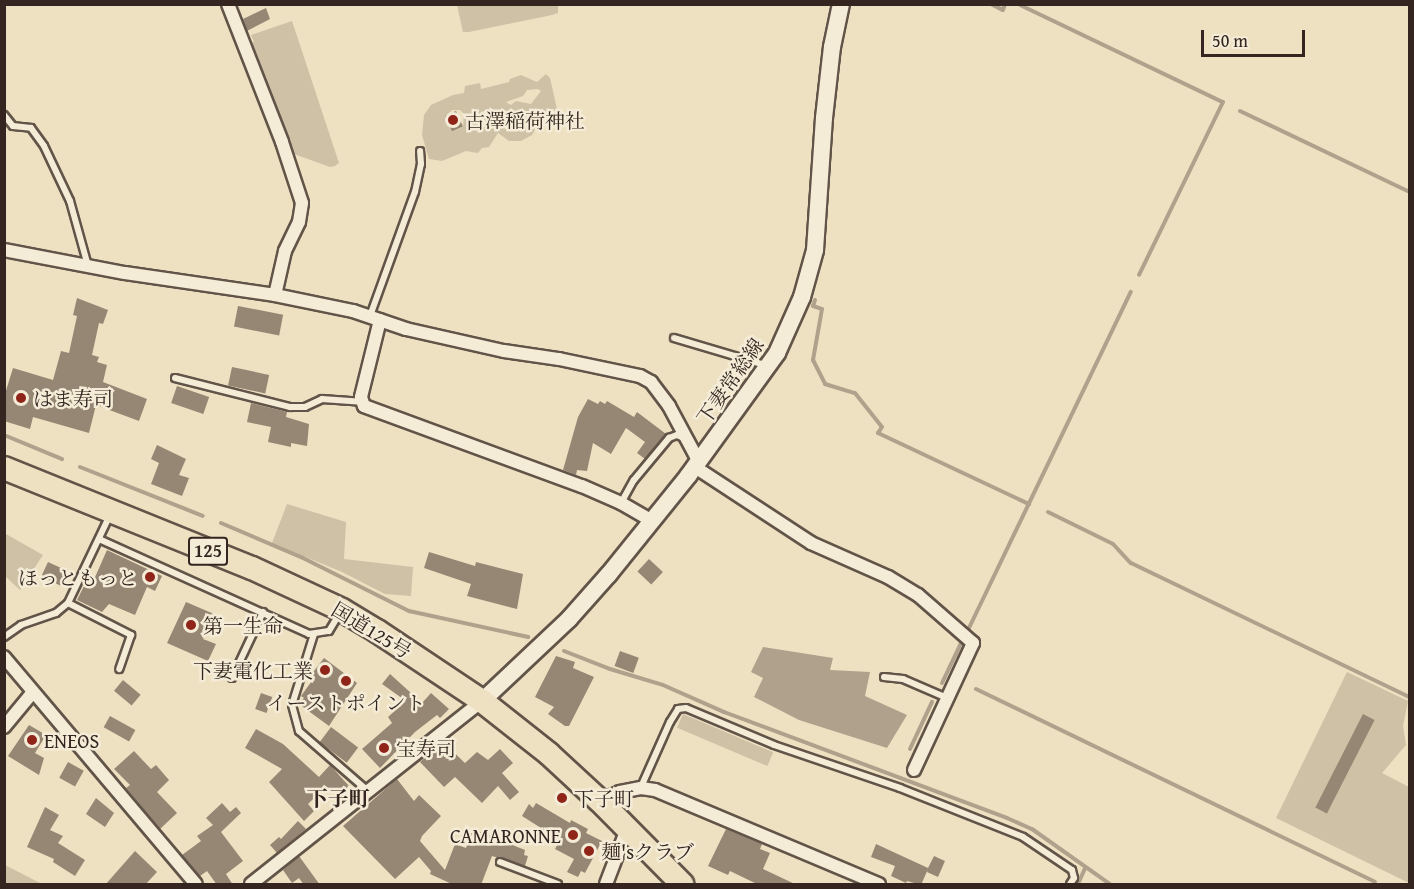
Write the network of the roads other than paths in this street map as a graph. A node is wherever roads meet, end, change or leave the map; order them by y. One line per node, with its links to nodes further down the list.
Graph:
1 (228, 4): 7 (street)
2 (841, 4): 10 (main road, 下妻常総線)
3 (4, 115): 6 (lane)
4 (420, 151): 8 (lane)
5 (4, 250): 6 (street)
6 (88, 266): 7 (street)
7 (275, 294): 8 (street)
8 (375, 318): 12 (street); 13 (street)
9 (674, 338): 10 (lane)
10 (769, 365): 14 (main road, 下妻常総線)
11 (175, 378): 12 (lane)
12 (361, 402): 16 (street)
13 (687, 440): 14 (street); 16 (lane)
14 (697, 464): 18 (main road, 下妻常総線); 30 (street)
15 (4, 468): 17 (highway, 国道125号 / 125)
16 (621, 503): 18 (street)
17 (111, 513): 19 (lane); 21 (highway, 国道125号 / 125)
18 (652, 521): 31 (main road, 下妻常総線)
19 (99, 538): 20 (lane); 22 (lane)
20 (68, 603): 24 (lane); 26 (lane)
21 (342, 610): 23 (lane); 31 (highway, 国道125号 / 125)
22 (263, 612): 23 (lane); 28 (lane)
23 (314, 634): 35 (lane)
24 (4, 637)
25 (4, 657): 29 (street)
26 (119, 669)
27 (884, 677): 30 (lane)
28 (232, 678)
29 (33, 692): 32 (street); 39 (street)
30 (947, 698): 33 (street)
31 (482, 701): 35 (street); 36 (highway, 国道125号 / 125)
32 (4, 727)
33 (914, 770)
34 (641, 788): 36 (street); 44 (street); 45 (lane)
35 (369, 791): 40 (street)
36 (600, 801): 37 (highway, 国道125号 / 125)
37 (627, 829): 42 (street); 43 (highway, 国道125号 / 125)
38 (500, 862): 41 (lane)
39 (196, 885)
40 (251, 885)
41 (558, 885)
42 (606, 885)
43 (682, 885)
44 (879, 885)
45 (1070, 885)

